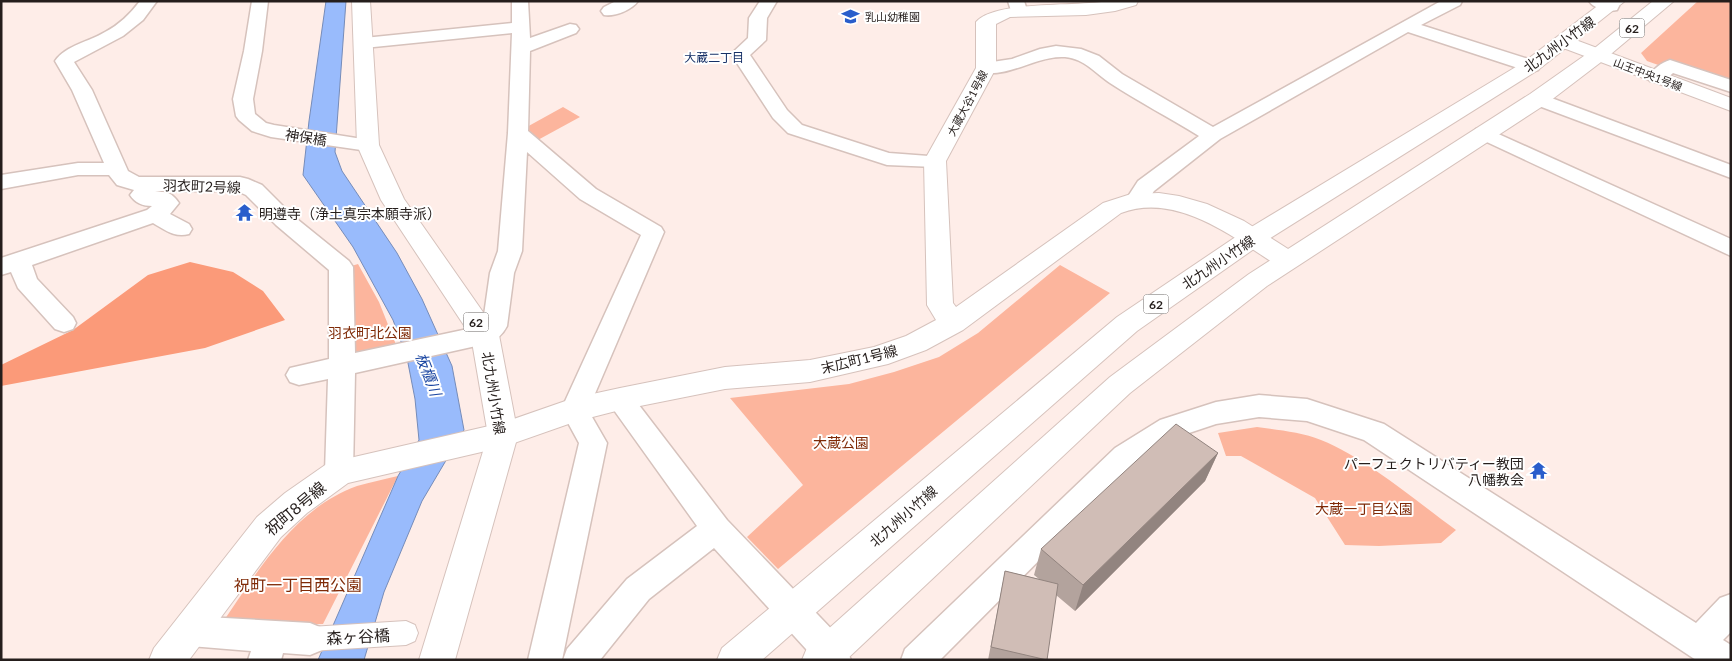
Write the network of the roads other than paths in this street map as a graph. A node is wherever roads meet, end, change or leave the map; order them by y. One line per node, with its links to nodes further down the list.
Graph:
1 (149, 1): 31 (street, 羽衣町2号線)
2 (260, 1): 29 (street, 神保橋)
3 (361, 1): 16 (main road, 北九州小竹線 / 62)
4 (520, 1): 14 (street)
5 (630, 1): 12 (street)
6 (770, 1): 30 (street)
7 (1129, 1): 11 (main road, 大蔵大谷1号線)
8 (1454, 1): 13 (street)
9 (1665, 1): 19 (main road, 62)
10 (1608, 3): 17 (main road, 北九州小竹線 / 62)
11 (1017, 6): 21 (main road, 大蔵大谷1号線)
12 (610, 11)
13 (1406, 26): 20 (street); 28 (street)
14 (520, 27): 16 (street); 18 (street)
15 (570, 29): 18 (street)
16 (364, 42): 29 (main road, 北九州小竹線 / 62)
17 (1565, 42): 19 (main road, 山王中央1号線); 20 (main road, 北九州小竹線 / 62)
18 (521, 48): 27 (street)
19 (1598, 55): 22 (main road, 山王中央1号線); 24 (main road, 62)
20 (1531, 66): 38 (main road, 北九州小竹線 / 62)
21 (986, 68): 28 (street); 30 (main road, 大蔵大谷1号線)
22 (1657, 77): 23 (street); 25 (main road, 山王中央1号線)
23 (1731, 86)
24 (1538, 98): 26 (main road, 62); 32 (street)
25 (1731, 105)
26 (1484, 133): 39 (street); 40 (main road, 62)
27 (518, 134): 44 (street); 48 (street)
28 (1214, 135): 35 (street)
29 (355, 143): 44 (main road, 北九州小竹線 / 62)
30 (935, 161): 43 (main road)
31 (117, 169): 33 (street); 34 (street, 羽衣町2号線)
32 (1731, 172)
33 (1, 182)
34 (149, 184): 36 (street); 45 (street, 羽衣町2号線)
35 (1136, 201): 38 (main road, 末広町1号線); 43 (main road, 末広町1号線)
36 (155, 214): 37 (street); 41 (street)
37 (181, 229)
38 (1252, 238): 40 (main road, 末広町1号線); 54 (main road, 北九州小竹線 / 62)
39 (1731, 248)
40 (1287, 260): 60 (main road, 62)
41 (10, 264): 42 (street)
42 (64, 322)
43 (953, 323): 47 (main road, 末広町1号線)
44 (472, 337): 45 (street); 49 (main road, 北九州小竹線 / 62)
45 (341, 367): 46 (street); 51 (street, 羽衣町2号線)
46 (299, 375)
47 (620, 399): 48 (main road, 末広町1号線); 52 (street)
48 (574, 410): 49 (main road, 末広町1号線); 63 (street)
49 (503, 435): 50 (main road, 末広町1号線); 62 (main road, 北九州小竹線 / 62)
50 (470, 443): 51 (main road, 祝町8号線)
51 (339, 472): 55 (main road, 祝町8号線)
52 (716, 529): 54 (street); 64 (street)
53 (1731, 608): 59 (street)
54 (792, 611): 60 (street); 65 (main road, 北九州小竹線 / 62)
55 (190, 631): 58 (street); 61 (main road, 祝町8号線)
56 (406, 633): 57 (street, 森ヶ谷橋)
57 (310, 638): 58 (street)
58 (269, 648)
59 (1712, 651): 66 (street)
60 (828, 657)
61 (167, 660)
62 (436, 660)
63 (545, 660)
64 (579, 660)
65 (735, 660)
66 (917, 660)

